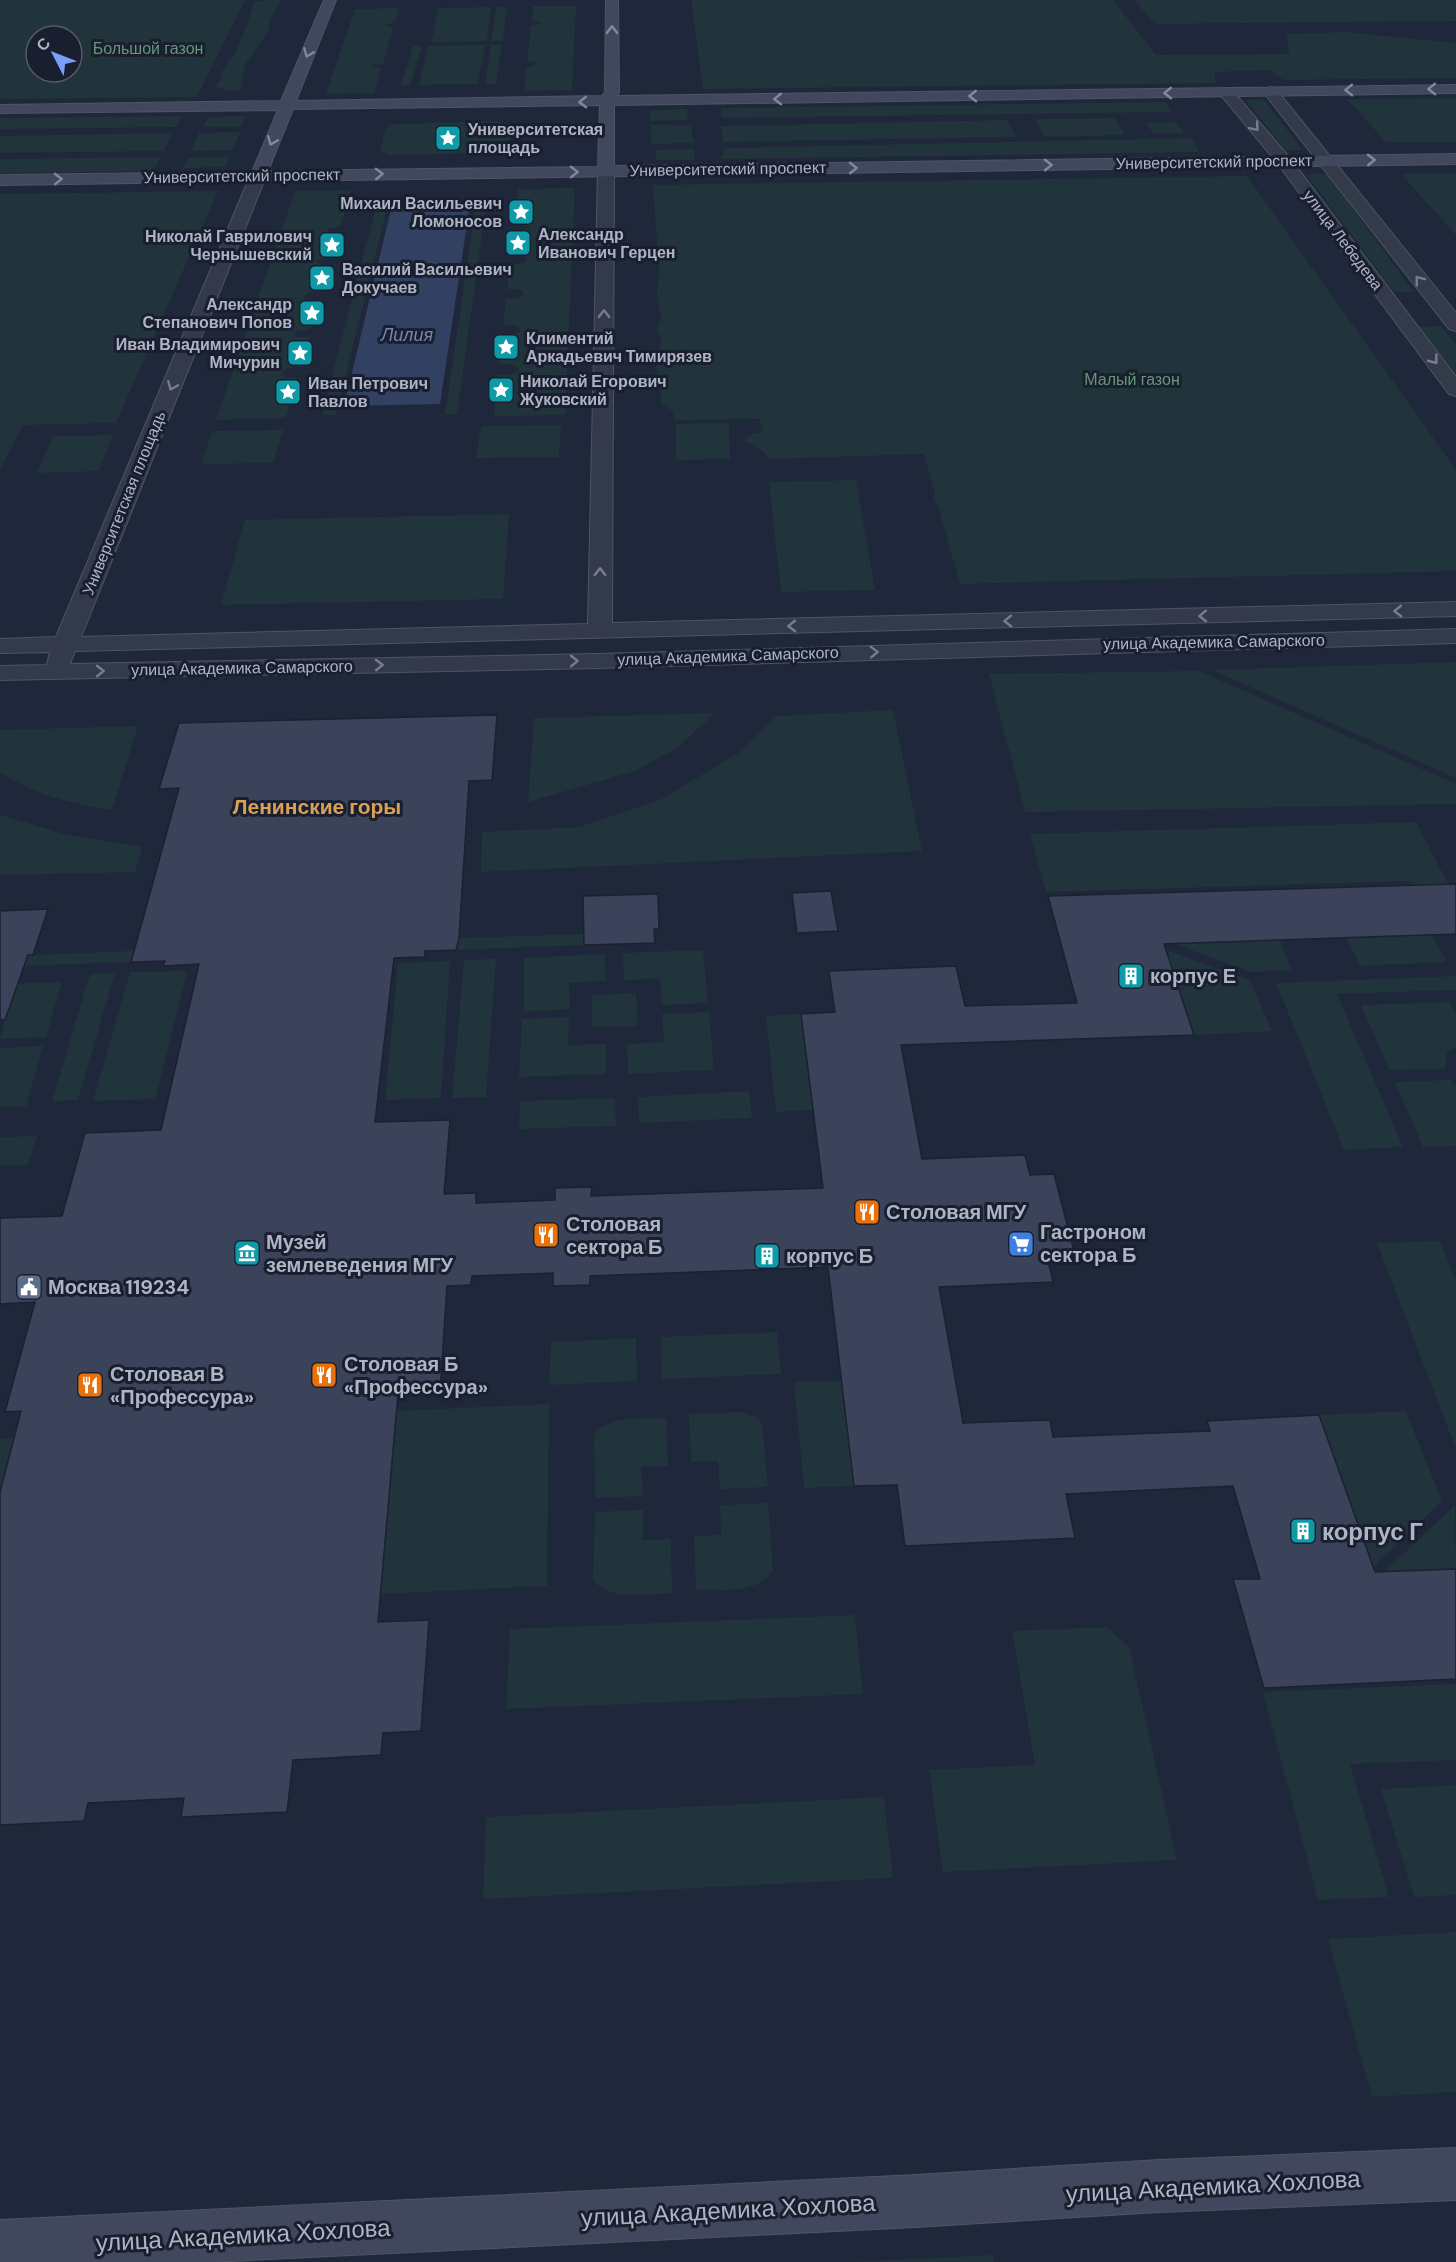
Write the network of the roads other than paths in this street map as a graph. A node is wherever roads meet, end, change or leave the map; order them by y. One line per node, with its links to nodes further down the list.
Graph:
1 (330, 0): 7 (main road, Университетская площадь, one-way to 7)
2 (612, 0): 6 (main road, one-way to 2)
3 (1456, 89): 5 (main road, one-way to 5)
4 (1226, 92): 5 (main road); 6 (main road, one-way to 6); 10 (street, улица Лебедева, one-way to 10)
5 (1270, 92): 11 (street, улица Лебедева)
6 (608, 101): 7 (main road, one-way to 7); 12 (main road)
7 (287, 106): 8 (main road); 13 (main road, Университетская площадь, one-way to 13)
8 (0, 109)
9 (1456, 159): 11 (main road, Университетский проспект, one-way to 9)
10 (1284, 161): 11 (main road, Университетский проспект); 12 (main road, Университетский проспект, one-way to 10); 15 (street, улица Лебедева)
11 (1326, 161): 16 (street, улица Лебедева, one-way to 11)
12 (606, 171): 13 (main road, Университетский проспект, one-way to 12); 20 (street, one-way to 12)
13 (258, 176): 14 (main road, Университетский проспект, one-way to 13); 22 (street, Университетская площадь, one-way to 22)
14 (0, 180)
15 (1390, 303): 16 (street); 18 (street, улица Лебедева, one-way to 18)
16 (1438, 303): 17 (street, улица Лебедева)
17 (1456, 325)
18 (1456, 390)
19 (1456, 609): 20 (street, улица Академика Самарского, one-way to 20)
20 (600, 631): 22 (street, улица Академика Самарского)
21 (1456, 636): 24 (street, улица Академика Самарского, one-way to 21)
22 (67, 644): 23 (street, улица Академика Самарского); 24 (street, Университетская площадь)
23 (0, 646)
24 (53, 672): 25 (street, улица Академика Самарского)
25 (0, 673)
26 (1456, 2174): 27 (main road, улица Академика Хохлова)
27 (0, 2246)

